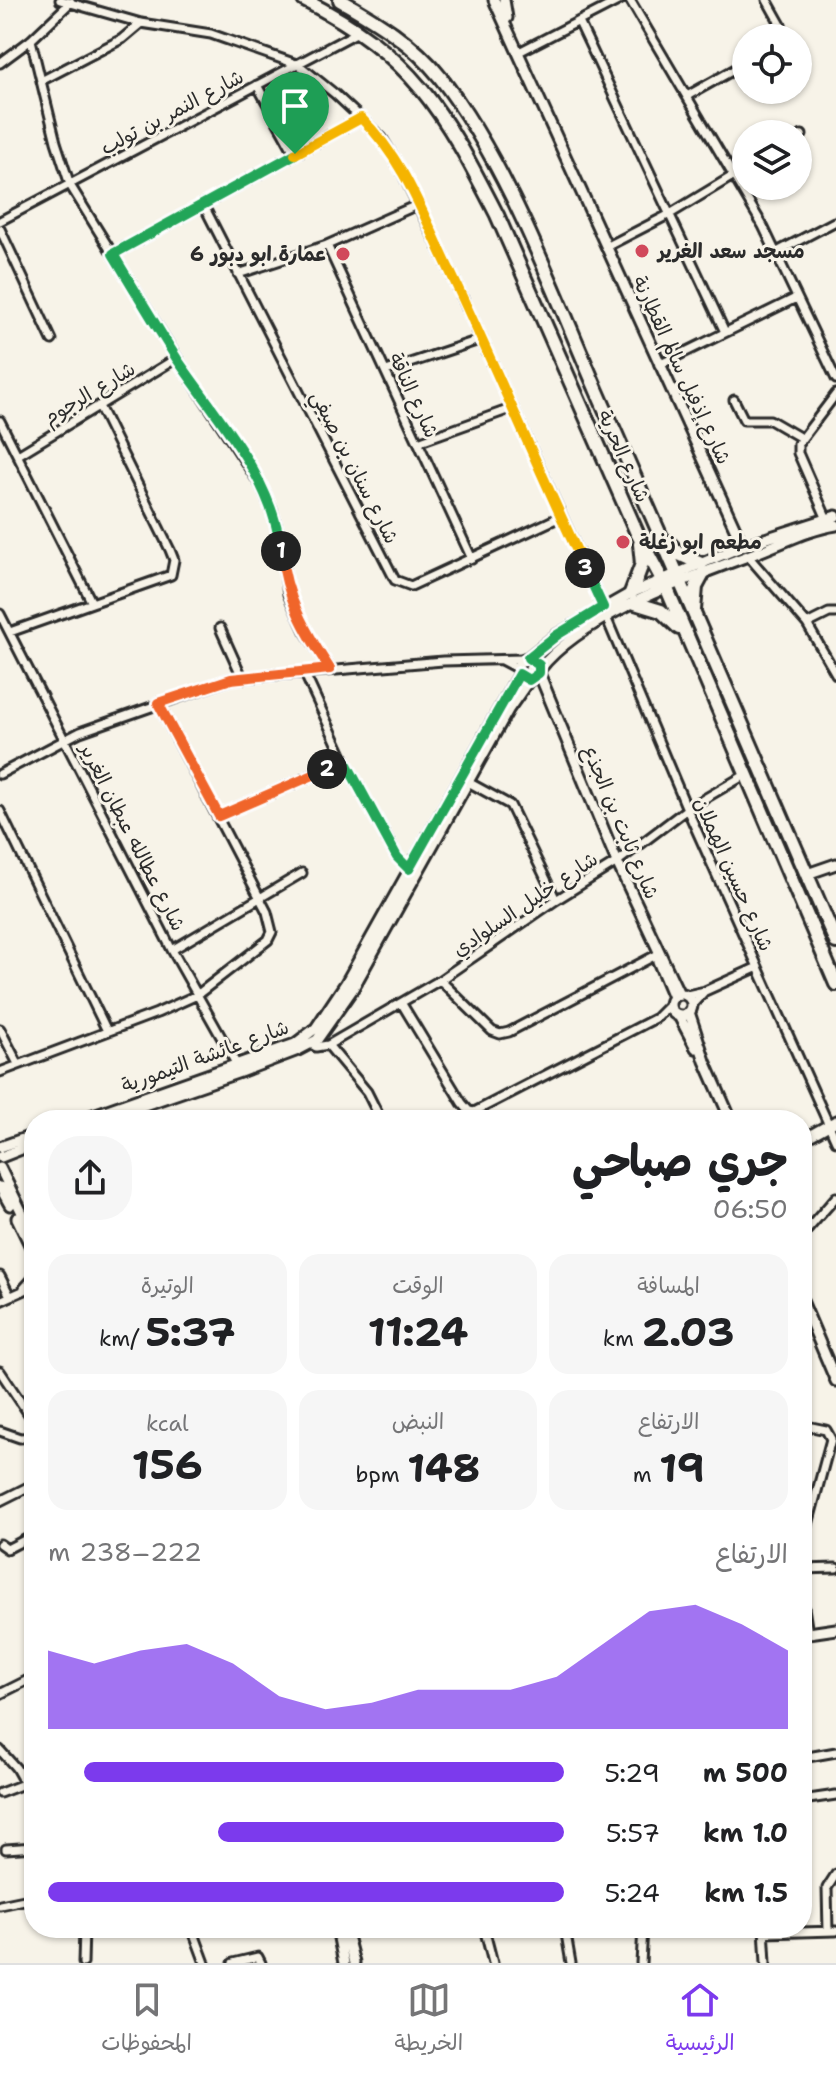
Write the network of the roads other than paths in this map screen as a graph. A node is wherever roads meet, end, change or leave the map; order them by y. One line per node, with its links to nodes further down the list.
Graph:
1 (60, 0): 9 (street)
2 (304, 0): 13 (highway, شارع الحرية)
3 (340, 0): 59 (highway, شارع الحرية)
4 (494, 0): 14 (street, شارع إذفيل سالم القطارنة)
5 (504, 0): 14 (street, شارع إذفيل سالم القطارنة)
6 (620, 0): 10 (street)
7 (630, 0): 22 (street)
8 (767, 0): 12 (street)
9 (71, 2): 11 (street); 15 (street)
10 (579, 22): 16 (street); 31 (street)
11 (141, 23): 18 (street); 20 (street)
12 (780, 24)
13 (359, 31): 18 (street, شارع النمر بن تولب); 60 (highway, شارع الحرية)
14 (510, 33): 16 (street, شارع إذفيل سالم القطارنة)
15 (31, 40): 17 (street); 20 (street)
16 (519, 52): 36 (street, شارع إذفيل سالم القطارنة)
17 (0, 63)
18 (299, 65): 21 (street, شارع النمر بن تولب); 23 (street)
19 (732, 71): 22 (street)
20 (41, 81): 27 (street)
21 (257, 85): 24 (street); 27 (street, شارع النمر بن تولب)
22 (687, 96): 25 (street)
23 (361, 118): 24 (street); 29 (street)
24 (295, 154): 30 (street)
25 (732, 170)
26 (732, 177): 31 (street)
27 (70, 185): 32 (street, شارع النمر بن تولب); 38 (street)
28 (748, 200): 37 (street)
29 (419, 204): 35 (street); 42 (street)
30 (204, 206): 38 (street); 39 (street, شارع سنان بن صيفي)
31 (670, 214): 36 (street); 41 (street)
32 (0, 221)
33 (834, 222): 37 (street)
34 (0, 229): 43 (street)
35 (327, 245): 39 (street); 46 (street, شارع الناقة)
36 (606, 247): 45 (street, شارع إذفيل سالم القطارنة)
37 (775, 253): 40 (street)
38 (113, 254): 44 (street)
39 (238, 274): 63 (street, شارع سنان بن صيفي)
40 (796, 298): 41 (street); 47 (street)
41 (725, 332): 45 (street)
42 (482, 339): 46 (street); 51 (street)
43 (52, 340)
44 (177, 358): 50 (street, شارع الرجوم); 80 (street)
45 (659, 365): 61 (street, شارع إذفيل سالم القطارنة)
46 (386, 371): 54 (street, شارع الناقة)
47 (836, 379)
48 (836, 394): 53 (street)
49 (734, 400): 53 (street)
50 (100, 408): 55 (street, شارع الرجوم); 68 (street)
51 (513, 408): 54 (street); 56 (street)
52 (0, 421): 55 (street)
53 (801, 438): 57 (street)
54 (418, 442): 63 (street, شارع الناقة)
55 (18, 455): 68 (street)
56 (560, 517): 63 (street, شارع سنان بن صيفي); 69 (street)
57 (829, 520): 58 (street); 61 (street); 62 (street)
58 (836, 525)
59 (660, 532): 64 (highway); 65 (highway, شارع الحرية)
60 (637, 533): 66 (highway, شارع الحرية); 67 (highway)
61 (743, 546): 64 (street)
62 (748, 556): 64 (street); 74 (street)
63 (472, 559)
64 (702, 569): 65 (street); 70 (highway)
65 (679, 579): 66 (street); 70 (highway, شارع الحرية)
66 (664, 585): 67 (street); 77 (highway, شارع الحرية)
67 (633, 598): 69 (street); 73 (street, شارع عائشة التيمورية); 77 (highway)
68 (92, 603): 76 (street)
69 (603, 607): 79 (street)
70 (693, 613): 99 (highway, شارع الحرية)
71 (836, 613): 74 (street)
72 (0, 614): 76 (street, شارع عطالله عبطان الغرير)
73 (606, 617): 84 (street, شارع عائشة التيمورية); 92 (street, شارع حسين الهملان)
74 (807, 624): 83 (street)
75 (220, 628): 85 (street)
76 (10, 632): 87 (street, شارع عطالله عبطان الغرير)
77 (687, 637): 90 (highway, شارع الحرية)
78 (499, 659): 79 (street); 80 (street); 82 (street)
79 (526, 659): 82 (street, شارع عائشة التيمورية); 84 (street)
80 (330, 669): 81 (street)
81 (304, 672): 85 (street); 88 (street)
82 (519, 672): 84 (street); 97 (street, شارع عائشة التيمورية)
83 (836, 674)
84 (536, 675): 91 (street, شارع عائشة التيمورية); 95 (street, شارع ثابت بن الجذع)
85 (242, 677): 86 (street)
86 (158, 703): 87 (street); 94 (street)
87 (66, 739): 89 (street); 103 (street, شارع عطالله عبطان الغرير)
88 (345, 761): 94 (street); 97 (street)
89 (0, 774)
90 (745, 775): 92 (street, شارع خليل السلوادي); 107 (highway, شارع الحرية)
91 (468, 782): 101 (street); 113 (street, شارع عائشة التيمورية)
92 (687, 809): 95 (street, شارع خليل السلوادي); 105 (street, شارع حسين الهملان)
93 (0, 811): 112 (street)
94 (219, 816): 100 (street)
95 (617, 862): 101 (street, شارع خليل السلوادي); 104 (street, شارع ثابت بن الجذع)
96 (836, 864): 99 (street)
97 (409, 869): 113 (street, شارع عائشة التيمورية)
98 (302, 873): 100 (street)
99 (807, 874): 102 (highway, شارع الحرية)
100 (261, 899): 103 (street); 108 (street)
101 (556, 900): 106 (street, شارع خليل السلوادي)
102 (836, 942)
103 (172, 950): 108 (street, شارع عطالله عبطان الغرير)
104 (658, 954): 106 (street); 110 (street, شارع ثابت بن الجذع)
105 (758, 967): 110 (street); 124 (street, شارع حسين الهملان)
106 (440, 980): 109 (street, شارع خليل السلوادي)
107 (836, 984)
108 (197, 995): 112 (street); 116 (street, شارع عطالله عبطان الغرير)
109 (402, 1004): 114 (street, شارع خليل السلوادي); 121 (street)
110 (681, 1005): 122 (street); 123 (street, شارع ثابت بن الجذع)
111 (0, 1029): 115 (street)
112 (107, 1031): 115 (street)
113 (308, 1042): 114 (street); 116 (street, شارع عائشة التيمورية)
114 (328, 1045): 120 (street)
115 (18, 1064): 117 (street)
116 (239, 1069): 118 (street, شارع عائشة التيمورية); 119 (street, شارع عائشة التيمورية)
117 (0, 1072)
118 (110, 1110)
119 (128, 1110)
120 (376, 1110)
121 (468, 1110)
122 (478, 1110)
123 (725, 1110)
124 (833, 1123): 125 (street); 127 (street, شارع حسين الهملان)
125 (812, 1135)
126 (24, 1141): 129 (street)
127 (836, 1141)
128 (24, 1147): 129 (street)
129 (0, 1154)
130 (0, 1168): 133 (street)
131 (0, 1187): 135 (street)
132 (836, 1197): 134 (street)
133 (24, 1217)
134 (812, 1225)
135 (24, 1234)
136 (0, 1276): 138 (street)
137 (23, 1289): 138 (street)
138 (10, 1296): 139 (street)
139 (0, 1301)
140 (812, 1325): 142 (street)
141 (0, 1371): 143 (street)
142 (836, 1381)
143 (24, 1407)
144 (812, 1427): 149 (street)
145 (0, 1431): 146 (street)
146 (24, 1438)
147 (24, 1489): 148 (street)
148 (0, 1501)
149 (812, 1510)
150 (24, 1540): 151 (street)
151 (0, 1544)
152 (836, 1568): 153 (street)
153 (812, 1569)
154 (836, 1629): 155 (street)
155 (812, 1633)
156 (24, 1682): 157 (street)
157 (0, 1694)
158 (0, 1750): 161 (street)
159 (836, 1752): 160 (street)
160 (812, 1756)
161 (24, 1775)
162 (24, 1783): 163 (street)
163 (0, 1793)
164 (836, 1795): 165 (street)
165 (812, 1799)
166 (24, 1848): 167 (street)
167 (6, 1849)
168 (836, 1874): 171 (street)
169 (24, 1900): 170 (street)
170 (0, 1905)
171 (832, 1931)
172 (84, 1938): 180 (street)
173 (196, 1938): 181 (street)
174 (343, 1938): 184 (street)
175 (346, 1938): 185 (street)
176 (487, 1938): 186 (street)
177 (567, 1938): 187 (street)
178 (642, 1938): 188 (street)
179 (764, 1938): 189 (street)
180 (83, 1963)
181 (205, 1963)
182 (233, 1963): 183 (street)
183 (261, 1963)
184 (344, 1963)
185 (354, 1963)
186 (493, 1963)
187 (571, 1963)
188 (641, 1963)
189 (766, 1963)

